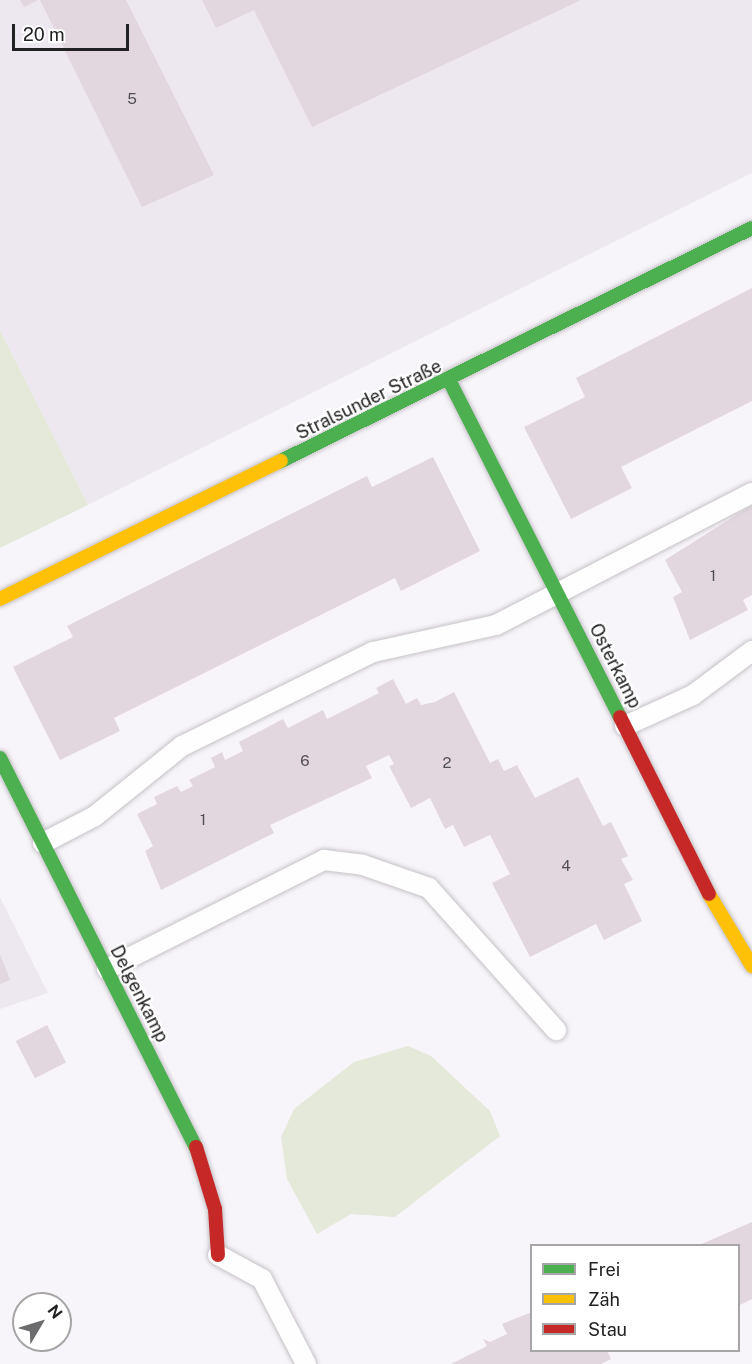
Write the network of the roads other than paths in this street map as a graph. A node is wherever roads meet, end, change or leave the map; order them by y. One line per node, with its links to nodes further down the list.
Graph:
1 (752, 228): 2 (street, Stralsunder Straße)
2 (449, 380): 4 (street, Osterkamp); 5 (street, Stralsunder Straße)
3 (752, 493): 4 (lane)
4 (559, 593): 7 (street, Osterkamp); 9 (lane)
5 (0, 599)
6 (752, 651): 7 (lane)
7 (626, 726): 10 (street, Osterkamp)
8 (0, 758): 9 (street, Delgenkamp)
9 (43, 843): 11 (street, Delgenkamp)
10 (752, 966)
11 (107, 969): 12 (lane); 13 (street, Delgenkamp)
12 (556, 1030)
13 (218, 1255): 14 (lane)
14 (306, 1364)

